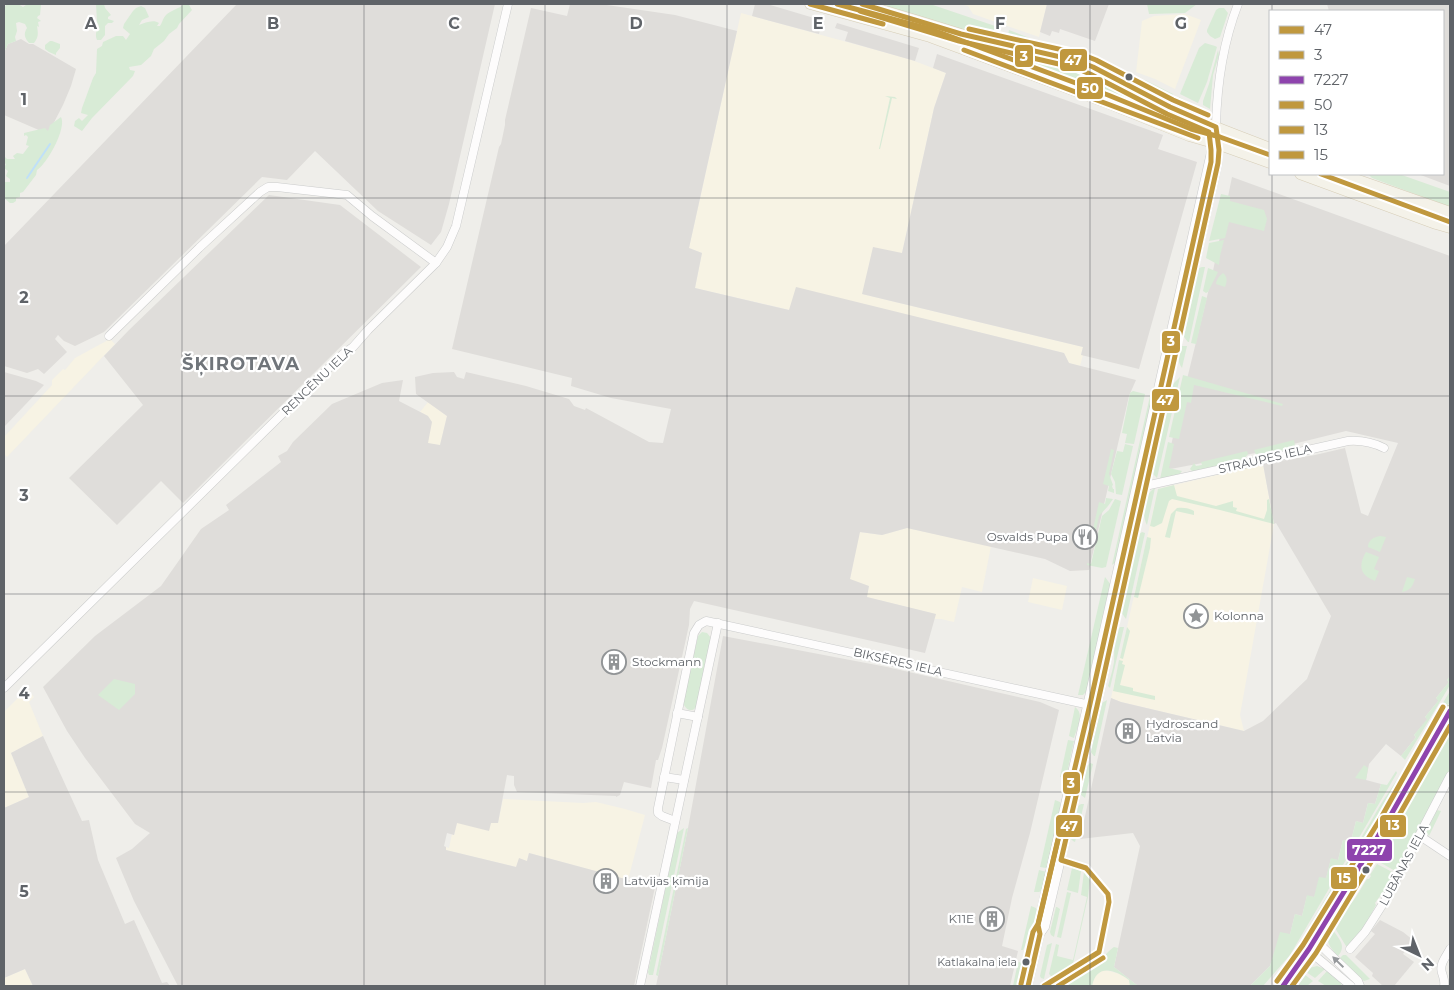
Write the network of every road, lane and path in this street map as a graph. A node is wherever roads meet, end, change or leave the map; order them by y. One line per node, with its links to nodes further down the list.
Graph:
1 (508, 4): 16 (street, RENCĒNU IELA)
2 (810, 4): 7 (main road)
3 (862, 4): 5 (main road)
4 (1238, 4): 8 (street)
5 (880, 6): 6 (main road)
6 (1093, 67): 7 (main road); 8 (main road)
7 (1028, 74): 9 (main road)
8 (1216, 127): 9 (street); 10 (main road)
9 (1217, 144): 11 (main road); 18 (street); 19 (street)
10 (1269, 148)
11 (1269, 163)
12 (1303, 175): 15 (main road)
13 (1344, 175): 14 (main road)
14 (1450, 212)
15 (1450, 229)
16 (436, 263): 17 (street); 23 (street, RENCĒNU IELA)
17 (110, 336)
18 (1149, 427): 19 (street); 24 (street)
19 (1158, 429): 21 (street)
20 (1384, 448): 21 (street, STRAUPES IELA)
21 (1145, 486): 25 (street)
22 (718, 623): 24 (street, BIKSĒRES IELA); 27 (street, BIKSĒRES IELA); 28 (street)
23 (4, 688)
24 (1087, 704): 25 (street, BIKSĒRES IELA); 37 (street)
25 (1097, 706): 37 (street)
26 (1450, 711): 30 (highway)
27 (677, 714): 28 (street); 31 (street)
28 (698, 717): 33 (street)
29 (1450, 722): 30 (highway)
30 (1434, 742): 38 (main road)
31 (664, 776): 33 (street); 34 (street)
32 (1450, 776): 35 (street, LUBĀNAS IELA)
33 (684, 780): 34 (street)
34 (675, 821): 42 (street)
35 (1420, 836): 36 (street); 39 (street, LUBĀNAS IELA)
36 (1450, 856)
37 (1040, 934): 43 (street)
38 (1314, 939): 41 (main road); 46 (street, one-way to 38)
39 (1350, 948)
40 (1450, 949): 47 (street)
41 (1308, 950): 44 (main road); 45 (street)
42 (640, 986)
43 (1028, 986)
44 (1283, 986)
45 (1351, 986)
46 (1360, 986)
47 (1444, 986)

